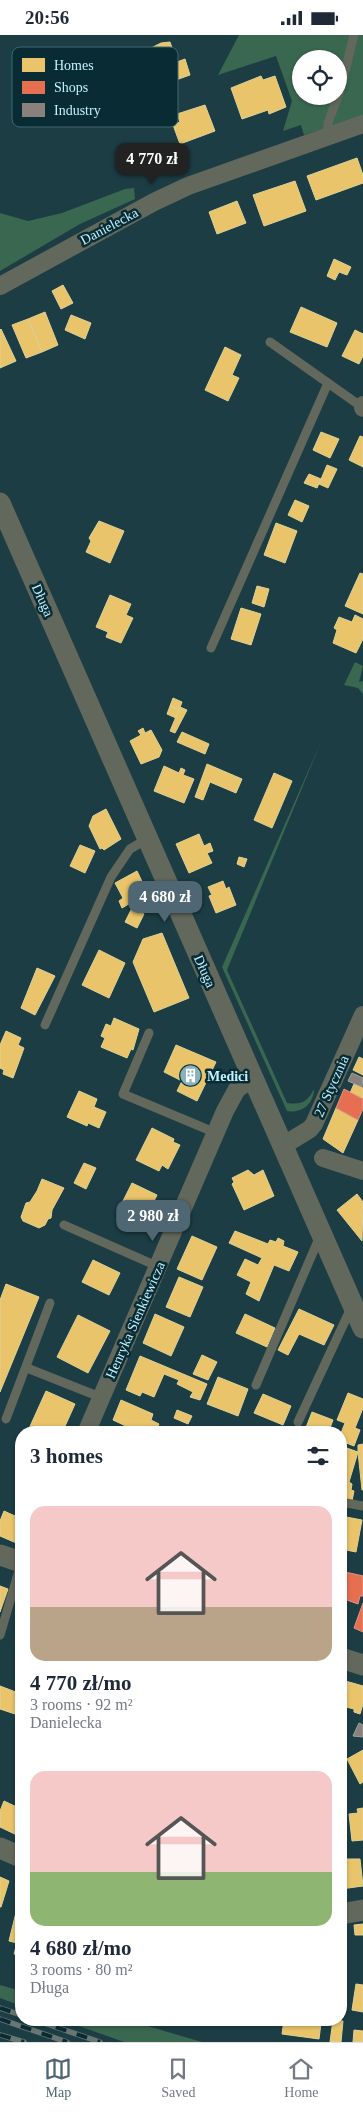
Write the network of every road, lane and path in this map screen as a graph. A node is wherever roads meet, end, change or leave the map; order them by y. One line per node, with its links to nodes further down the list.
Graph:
1 (354, 35): 2 (lane)
2 (347, 61)
3 (334, 105): 5 (lane)
4 (363, 124): 5 (street, Danielecka)
5 (328, 136): 6 (street, Danielecka)
6 (0, 286)
7 (270, 342): 8 (lane)
8 (328, 383): 9 (lane); 12 (lane)
9 (363, 407)
10 (0, 503): 11 (street, Długa)
11 (7, 537): 13 (street, Długa)
12 (211, 648)
13 (147, 839): 15 (lane); 17 (street, Długa)
14 (363, 1015): 19 (street, 27 Stycznia)
15 (46, 1025)
16 (149, 1033): 18 (lane)
17 (253, 1078): 18 (street, Henryka Sienkiewicza); 19 (street, Długa)
18 (217, 1133): 24 (street, Henryka Sienkiewicza)
19 (284, 1145): 23 (street, Długa)
20 (323, 1158): 21 (street)
21 (363, 1171)
22 (64, 1225): 24 (lane)
23 (322, 1231): 26 (street, Długa); 29 (lane)
24 (160, 1267): 30 (street, Henryka Sienkiewicza)
25 (50, 1303): 28 (lane)
26 (354, 1303): 27 (street, Długa); 32 (lane)
27 (363, 1328)
28 (27, 1368): 30 (lane); 31 (lane)
29 (256, 1385)
30 (100, 1397): 33 (street, Henryka Sienkiewicza)
31 (6, 1419)
32 (298, 1422)
33 (89, 1426)
34 (347, 1503): 35 (lane)
35 (363, 1506)
36 (0, 1555): 37 (street)
37 (15, 1561)
38 (15, 1584): 39 (lane)
39 (0, 1635)
40 (347, 1660): 41 (street)
41 (363, 1665)
42 (0, 1848): 43 (street)
43 (15, 1854)
44 (363, 1910): 45 (street)
45 (347, 1913)

